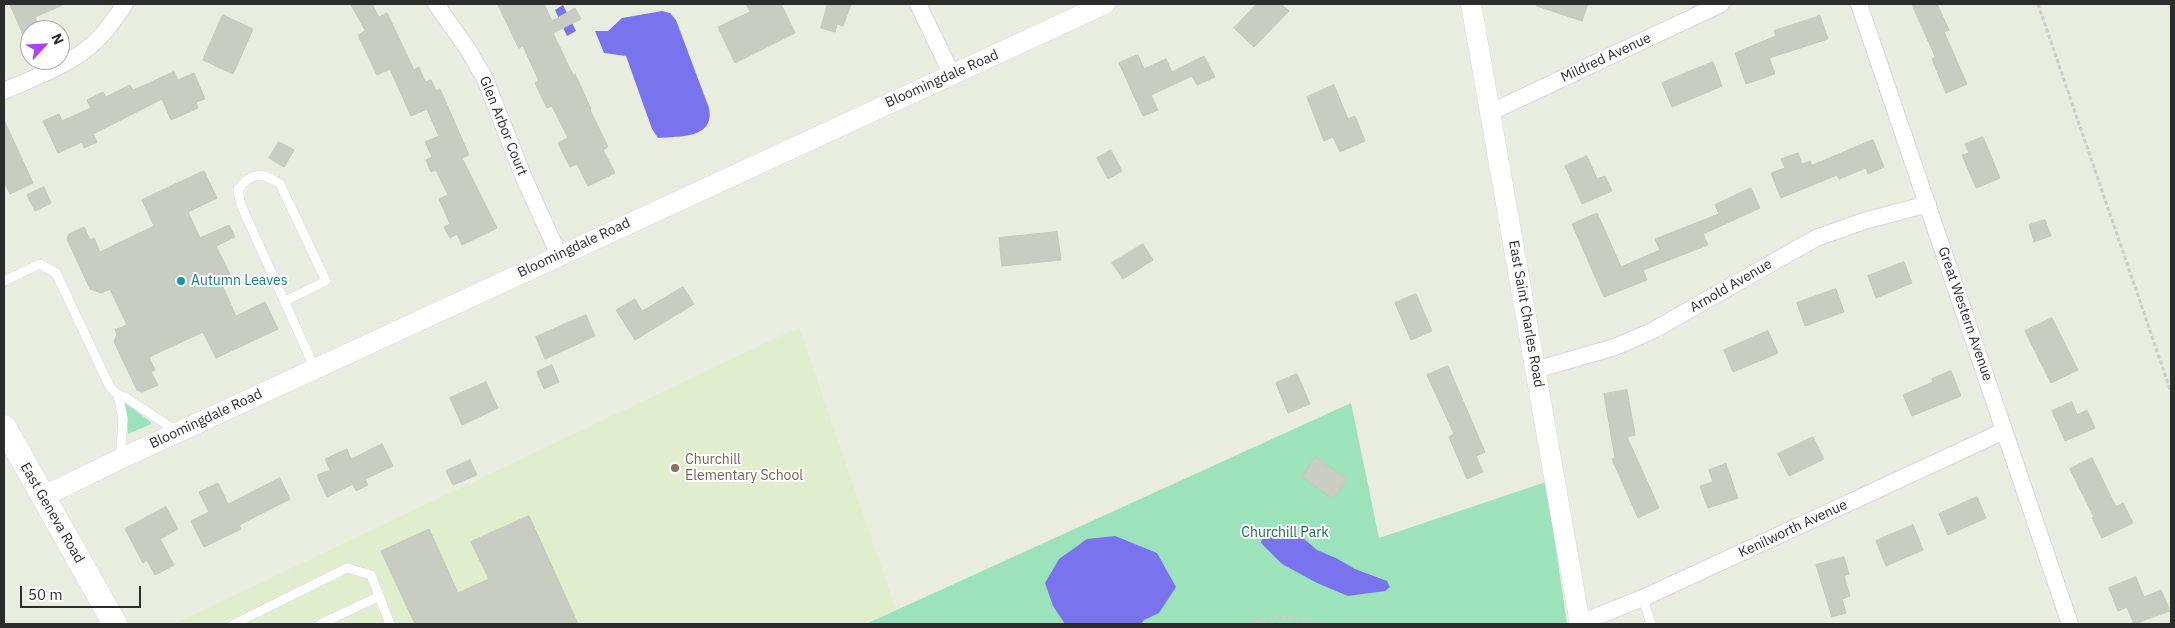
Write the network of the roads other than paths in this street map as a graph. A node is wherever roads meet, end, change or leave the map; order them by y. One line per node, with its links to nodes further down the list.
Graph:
1 (124, 4): 9 (street)
2 (436, 4): 12 (street, Glen Arbor Court)
3 (918, 4): 8 (street)
4 (1105, 4): 8 (street, Bloomingdale Road)
5 (1471, 4): 10 (street, East Saint Charles Road)
6 (1721, 4): 10 (street, Mildred Avenue)
7 (1859, 4): 11 (street, Great Western Avenue)
8 (952, 75): 12 (street, Bloomingdale Road)
9 (4, 91)
10 (1491, 112): 16 (street, East Saint Charles Road)
11 (1928, 204): 16 (street, Arnold Avenue); 19 (street, Great Western Avenue)
12 (559, 255): 15 (street, Bloomingdale Road)
13 (4, 280): 17 (lane)
14 (285, 301): 14 (lane); 15 (lane)
15 (315, 369): 20 (street, Bloomingdale Road)
16 (1535, 370): 29 (street, East Saint Charles Road)
17 (118, 395): 20 (lane); 21 (lane)
18 (4, 427): 22 (main road, East Geneva Road)
19 (2004, 431): 24 (street, Kenilworth Avenue); 31 (street, Great Western Avenue)
20 (178, 432): 21 (street, Bloomingdale Road)
21 (120, 459): 22 (street, Bloomingdale Road)
22 (44, 496): 25 (main road, East Geneva Road)
23 (378, 597): 26 (lane); 27 (lane); 28 (lane)
24 (1643, 598): 29 (street, Kenilworth Avenue); 30 (lane)
25 (116, 624)
26 (234, 624)
27 (320, 624)
28 (390, 624)
29 (1580, 624)
30 (1650, 624)
31 (2070, 624)

